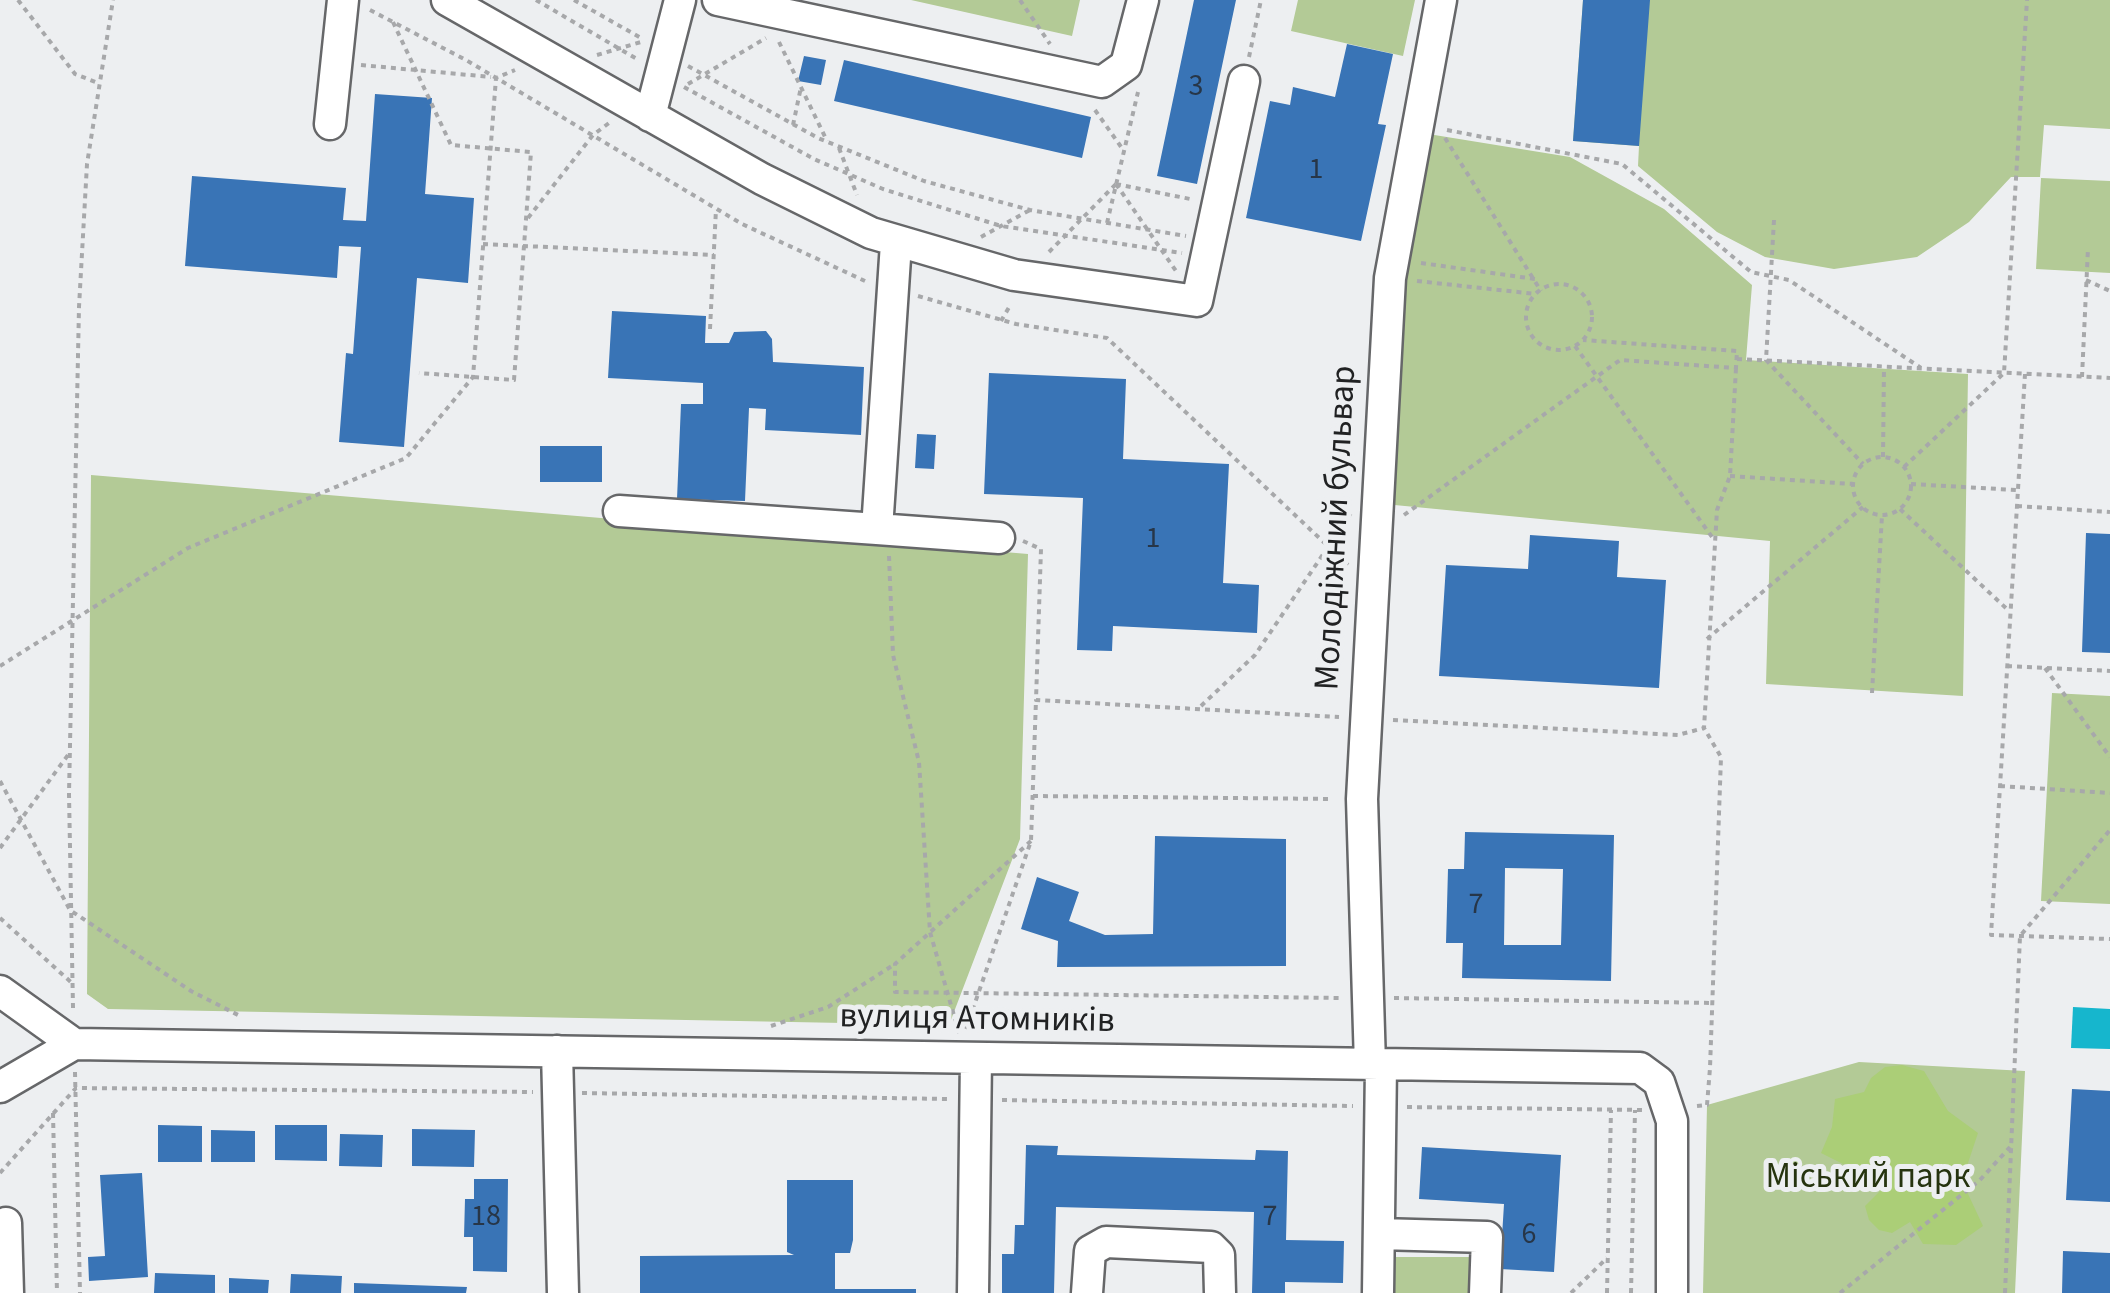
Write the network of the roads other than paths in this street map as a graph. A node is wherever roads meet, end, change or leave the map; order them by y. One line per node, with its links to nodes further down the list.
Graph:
1 (447, 0): 7 (street)
2 (680, 0): 7 (street)
3 (718, 0): 4 (street)
4 (1144, 0)
5 (1440, 0): 18 (street, Молодіжний бульвар)
6 (350, 2): 9 (street)
7 (657, 81): 10 (street)
8 (1244, 81): 10 (street)
9 (330, 124)
10 (883, 238): 12 (street)
11 (619, 511): 12 (street)
12 (883, 530): 13 (street)
13 (998, 538)
14 (0, 992): 15 (street)
15 (74, 1044): 16 (street, вулиця Атомників); 19 (street)
16 (556, 1051): 17 (street, вулиця Атомників); 23 (street)
17 (976, 1058): 18 (street, вулиця Атомників); 24 (street)
18 (1376, 1065): 21 (street, Молодіжний бульвар); 29 (street, вулиця Атомників)
19 (0, 1087)
20 (6, 1224): 22 (street)
21 (1379, 1234): 27 (street, Молодіжний бульвар); 28 (street)
22 (8, 1293)
23 (563, 1293)
24 (974, 1293)
25 (1087, 1293): 26 (street)
26 (1220, 1293)
27 (1378, 1293)
28 (1485, 1293)
29 (1672, 1293)

